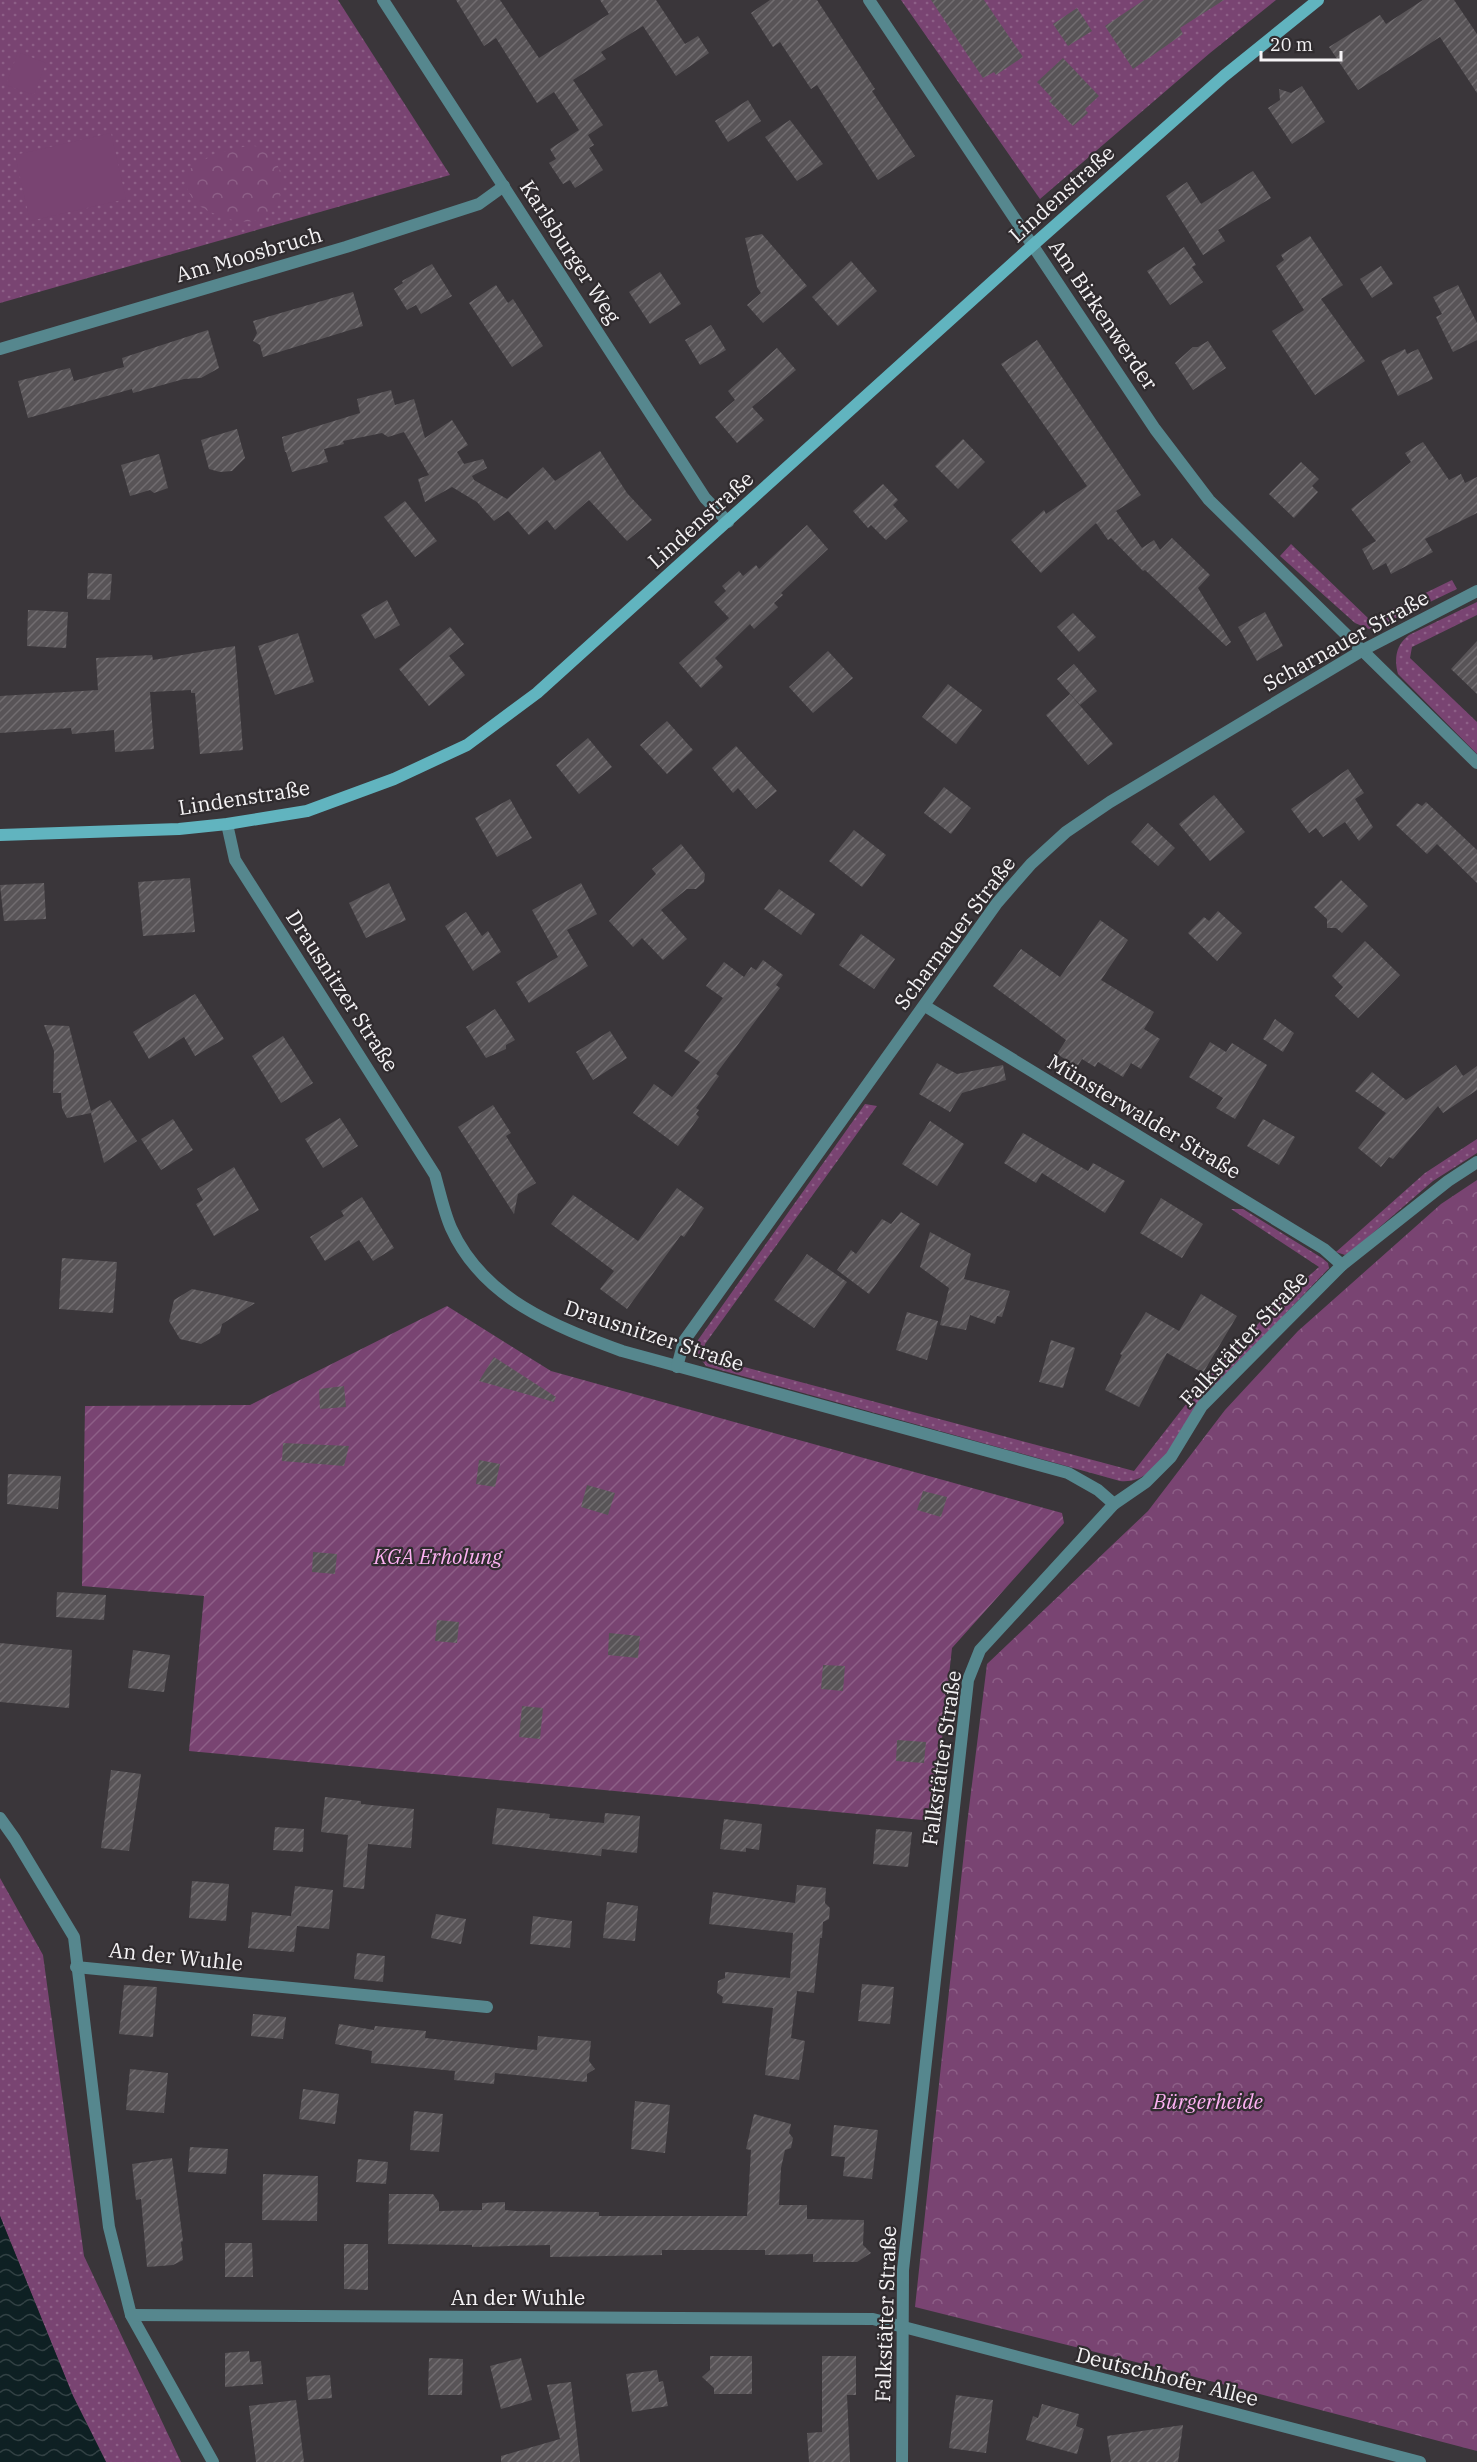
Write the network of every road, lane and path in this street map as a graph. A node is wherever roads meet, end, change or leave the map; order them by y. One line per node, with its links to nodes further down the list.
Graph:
1 (383, 0): 4 (street, Karlsburger Weg)
2 (869, 0): 5 (street, Am Birkenwerder)
3 (1318, 0): 5 (street, Lindenstraße)
4 (504, 186): 6 (street, Am Moosbruch); 7 (street, Karlsburger Weg)
5 (1033, 245): 7 (street, Lindenstraße); 9 (street, Am Birkenwerder)
6 (0, 349)
7 (728, 522): 11 (street, Lindenstraße)
8 (1477, 591): 9 (street, Scharnauer Straße)
9 (1363, 650): 10 (street, Am Birkenwerder); 13 (street, Scharnauer Straße)
10 (1477, 763)
11 (227, 824): 12 (street, Lindenstraße); 16 (street, Drausnitzer Straße)
12 (0, 835)
13 (924, 1006): 15 (street, Münsterwalder Straße); 16 (street, Scharnauer Straße)
14 (1477, 1162): 15 (street, Falkstätter Straße)
15 (1341, 1265): 17 (street, Falkstätter Straße)
16 (677, 1367): 17 (street, Drausnitzer Straße)
17 (1114, 1504): 22 (street, Falkstätter Straße)
18 (0, 1818): 19 (street)
19 (76, 1967): 20 (street, An der Wuhle); 21 (street)
20 (487, 2007)
21 (131, 2315): 22 (street, An der Wuhle); 23 (street)
22 (904, 2329): 24 (street, Falkstätter Straße); 25 (street, Deutschhofer Allee)
23 (213, 2462)
24 (902, 2462)
25 (1420, 2462)

